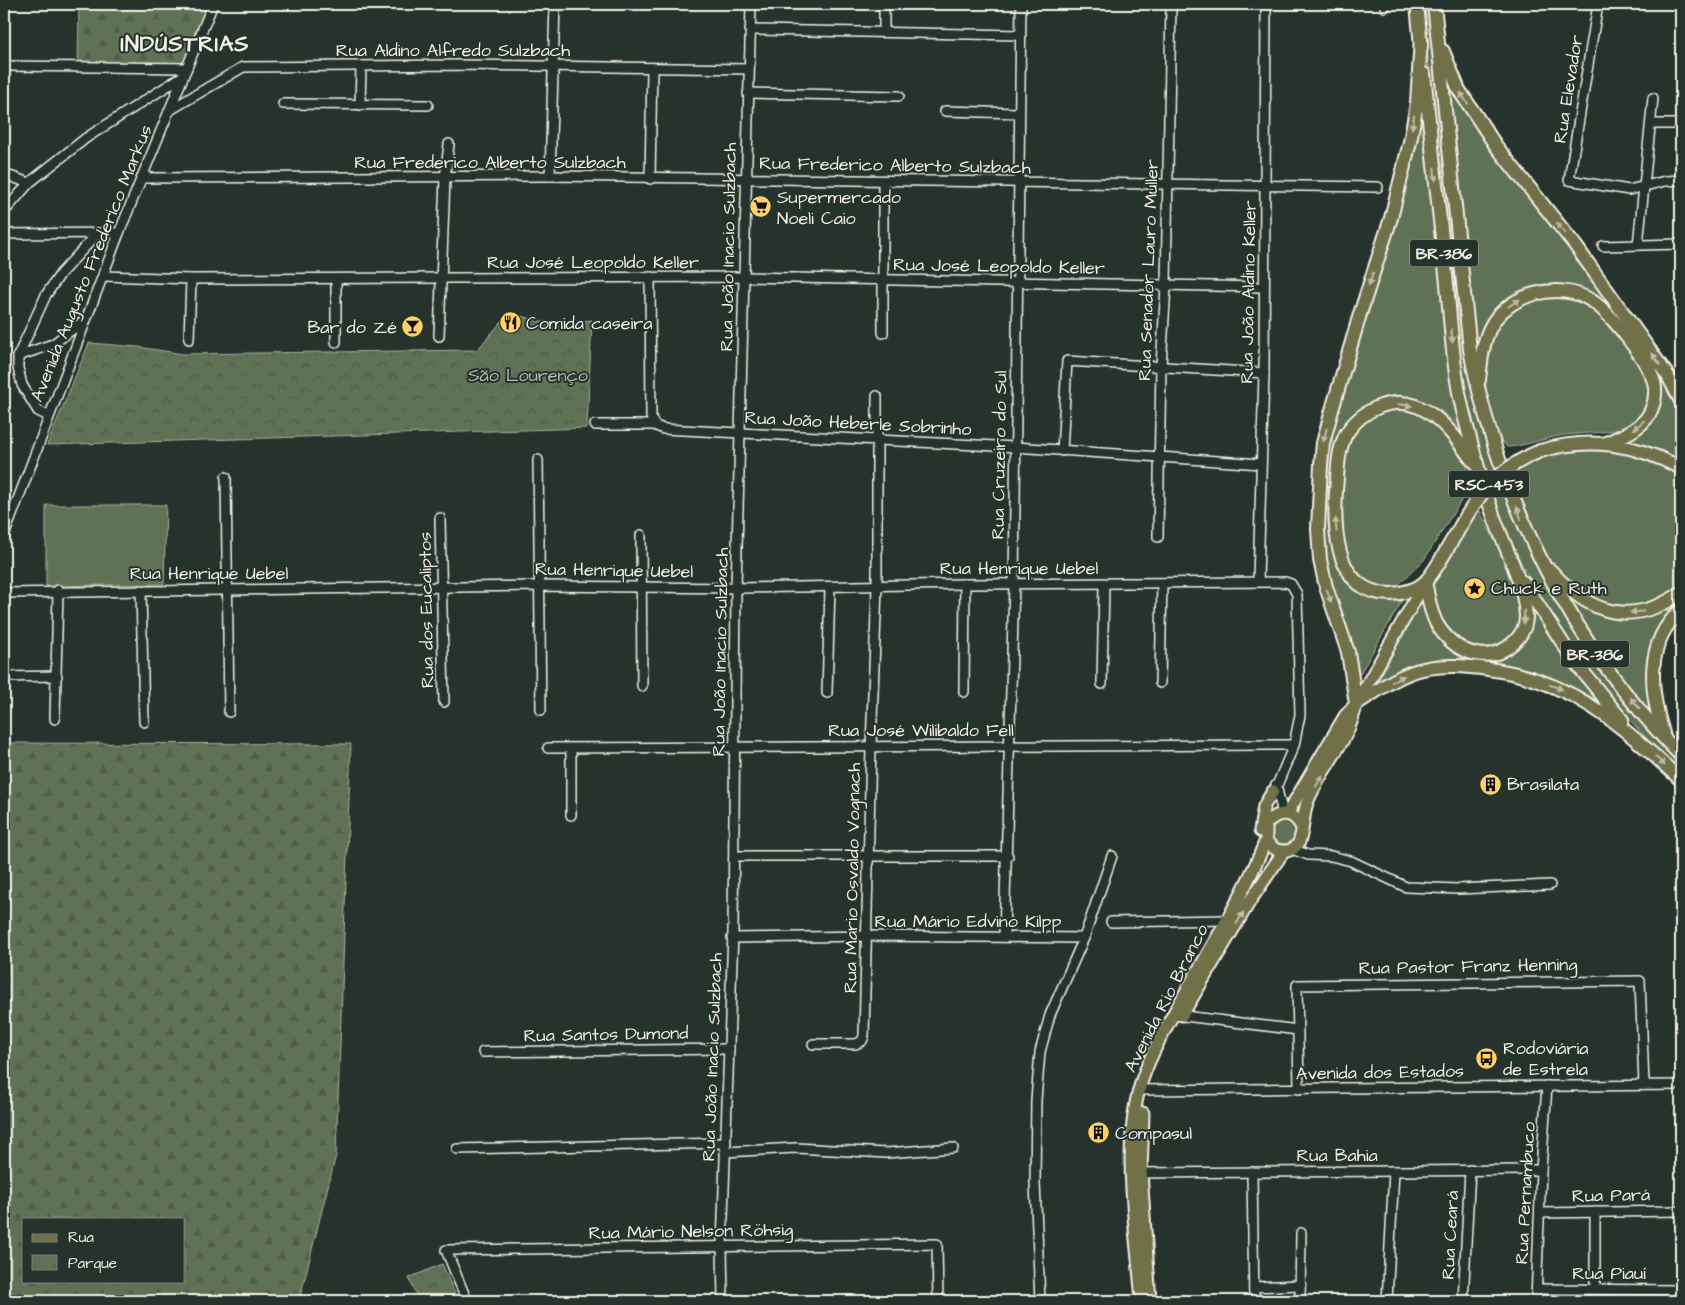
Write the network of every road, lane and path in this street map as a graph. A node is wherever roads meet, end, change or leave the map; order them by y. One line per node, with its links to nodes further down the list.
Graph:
1 (213, 4): 21 (street, Avenida Augusto Frederico Markus)
2 (555, 4): 18 (street)
3 (751, 4): 11 (street, Rua João Inacio Sulzbach)
4 (884, 4): 12 (street)
5 (1021, 4): 13 (street, Rua Cruzeiro do Sul)
6 (1171, 4): 44 (street, Rua Senador Lauro Muller)
7 (1266, 4): 46 (street, Rua João Aldino Keller)
8 (1417, 4): 15 (highway, BR-386)
9 (1434, 4): 14 (highway, BR-386)
10 (1598, 4): 45 (street, Rua Elevador)
11 (750, 30): 12 (street); 20 (street, Rua João Inacio Sulzbach)
12 (884, 32): 13 (street)
13 (1020, 35): 30 (street, Rua Cruzeiro do Sul)
14 (1437, 35): 73 (highway, BR-386); 75 (highway, one-way to 14)
15 (1421, 39): 87 (highway, BR-386, one-way to 87); 123 (highway, one-way to 123)
16 (4, 66): 21 (street)
17 (361, 66): 18 (street, Rua Aldino Alfredo Sulzbach); 26 (street); 28 (street, Rua Aldino Alfredo Sulzbach)
18 (553, 66): 19 (street, Rua Aldino Alfredo Sulzbach); 35 (street)
19 (652, 68): 20 (street, Rua Aldino Alfredo Sulzbach); 38 (street)
20 (748, 69): 22 (street, Rua João Inacio Sulzbach)
21 (185, 72): 28 (street, Avenida Augusto Frederico Markus); 43 (street)
22 (748, 93): 23 (street); 39 (street, Rua João Inacio Sulzbach)
23 (899, 96)
24 (1653, 98): 31 (street)
25 (283, 104): 26 (street)
26 (360, 105): 27 (street)
27 (428, 105)
28 (170, 110): 36 (street, Avenida Augusto Frederico Markus)
29 (944, 111): 30 (street)
30 (1018, 113): 42 (street, Rua Cruzeiro do Sul)
31 (1652, 124): 32 (street); 45 (street)
32 (1681, 124)
33 (449, 144): 37 (street)
34 (4, 174): 43 (street)
35 (550, 176): 37 (street, Rua Frederico Alberto Sulzbach); 38 (street, Rua Frederico Alberto Sulzbach)
36 (141, 178): 37 (street, Rua Frederico Alberto Sulzbach); 50 (street, Avenida Augusto Frederico Markus)
37 (444, 178): 60 (street)
38 (650, 180): 39 (street, Rua Frederico Alberto Sulzbach)
39 (745, 180): 41 (street, Rua Frederico Alberto Sulzbach); 57 (street, Rua João Inacio Sulzbach)
40 (1681, 180): 45 (street)
41 (883, 182): 42 (street, Rua Frederico Alberto Sulzbach); 61 (street)
42 (1018, 182): 44 (street, Rua Frederico Alberto Sulzbach); 62 (street, Rua Cruzeiro do Sul)
43 (28, 183): 48 (street)
44 (1168, 185): 46 (street, Rua Frederico Alberto Sulzbach); 63 (street, Rua Senador Lauro Muller)
45 (1643, 185): 53 (street)
46 (1265, 187): 47 (street, Rua Frederico Alberto Sulzbach); 64 (street, Rua João Aldino Keller)
47 (1378, 187)
48 (4, 212)
49 (98, 233): 50 (street); 51 (street); 70 (street)
50 (119, 233): 55 (street, Avenida Augusto Frederico Markus)
51 (4, 234)
52 (1681, 244): 53 (street)
53 (1638, 245): 54 (street)
54 (1603, 246)
55 (104, 276): 58 (street, Rua José Leopoldo Keller); 65 (street, Avenida Augusto Frederico Markus)
56 (650, 277): 57 (street, Rua José Leopoldo Keller); 60 (street, Rua José Leopoldo Keller); 78 (street)
57 (744, 278): 61 (street, Rua José Leopoldo Keller); 79 (street, Rua João Inacio Sulzbach)
58 (191, 279): 59 (street, Rua José Leopoldo Keller); 68 (street)
59 (336, 279): 60 (street, Rua José Leopoldo Keller); 69 (street)
60 (440, 279): 67 (street)
61 (882, 279): 62 (street, Rua José Leopoldo Keller); 66 (street)
62 (1016, 282): 63 (street, Rua José Leopoldo Keller); 82 (street, Rua Cruzeiro do Sul)
63 (1166, 286): 64 (street, Rua José Leopoldo Keller); 71 (street, Rua Senador Lauro Muller)
64 (1263, 287): 72 (street, Rua João Aldino Keller)
65 (87, 319): 70 (street); 76 (street, Avenida Augusto Frederico Markus)
66 (883, 333)
67 (439, 336)
68 (189, 339)
69 (336, 342)
70 (18, 356): 76 (street)
71 (1161, 366): 72 (street); 83 (street); 84 (street, Rua Senador Lauro Muller)
72 (1264, 373): 86 (street, Rua João Aldino Keller)
73 (1478, 393): 81 (highway, one-way to 81); 95 (highway, BR-386, one-way to 73)
74 (877, 396): 80 (street, Rua Mario Osvaldo Vognach)
75 (1681, 401)
76 (48, 416): 90 (street, Avenida Augusto Frederico Markus)
77 (594, 425): 78 (street, Rua João Heberle Sobrinho)
78 (658, 427): 79 (street, Rua João Heberle Sobrinho)
79 (741, 433): 80 (street, Rua João Heberle Sobrinho); 108 (street, Rua João Inacio Sulzbach)
80 (877, 440): 82 (street, Rua João Heberle Sobrinho); 107 (street, Rua Mario Osvaldo Vognach)
81 (1606, 443): 88 (highway, RSC-453); 98 (highway, RSC-453, bridge)
82 (1015, 447): 83 (street, Rua João Heberle Sobrinho); 101 (street, Rua Cruzeiro do Sul)
83 (1062, 451): 84 (street, Rua João Heberle Sobrinho)
84 (1159, 457): 86 (street, Rua João Heberle Sobrinho); 94 (street, Rua Senador Lauro Muller)
85 (538, 460): 103 (street)
86 (1261, 464): 97 (street, Rua João Aldino Keller)
87 (1476, 466): 96 (highway, BR-386); 98 (highway, one-way to 87)
88 (1681, 468)
89 (226, 477): 111 (street)
90 (8, 515): 93 (street, Avenida Augusto Frederico Markus)
91 (440, 518): 105 (street, Rua dos Eucaliptos)
92 (641, 535): 104 (street)
93 (4, 536)
94 (1158, 537)
95 (1540, 557): 113 (highway, one-way to 95); 128 (highway, BR-386, one-way to 95)
96 (1515, 570): 98 (highway, one-way to 98); 129 (highway, BR-386)
97 (1258, 581): 99 (street, Rua Henrique Uebel); 130 (street, Rua Henrique Uebel)
98 (1425, 582): 123 (main road)
99 (1162, 583): 102 (street, Rua Henrique Uebel); 117 (street)
100 (964, 584): 101 (street, Rua Henrique Uebel); 107 (street, Rua Henrique Uebel); 120 (street)
101 (1014, 584): 102 (street, Rua Henrique Uebel); 133 (street, Rua Cruzeiro do Sul)
102 (1104, 584): 118 (street)
103 (539, 586): 104 (street, Rua Henrique Uebel); 105 (street, Rua Henrique Uebel); 124 (street)
104 (641, 586): 108 (street, Rua Henrique Uebel); 119 (street)
105 (442, 587): 111 (street, Rua Henrique Uebel); 122 (street, Rua dos Eucaliptos)
106 (830, 587): 107 (street, Rua Henrique Uebel); 108 (street, Rua Henrique Uebel); 121 (street)
107 (877, 587): 132 (street, Rua Mario Osvaldo Vognach)
108 (736, 588): 131 (street, Rua João Inacio Sulzbach)
109 (58, 590): 110 (street, Rua Henrique Uebel); 112 (street, Rua Henrique Uebel); 115 (street)
110 (141, 590): 111 (street, Rua Henrique Uebel); 127 (street)
111 (229, 590): 125 (street)
112 (4, 593)
113 (1681, 593)
114 (1681, 610): 128 (highway)
115 (57, 676): 116 (street); 126 (street)
116 (4, 677)
117 (1160, 683)
118 (1102, 684)
119 (642, 686)
120 (964, 692)
121 (827, 693)
122 (444, 702)
123 (1356, 704): 129 (highway, one-way to 129); 139 (main road); 142 (main road, Avenida Rio Branco, one-way to 123)
124 (541, 710)
125 (230, 712)
126 (55, 719)
127 (144, 722)
128 (1666, 740): 136 (highway, BR-386)
129 (1640, 741): 137 (highway, BR-386, one-way to 137)
130 (1294, 745): 133 (street, Rua José Wilibaldo Fell); 138 (street)
131 (736, 747): 132 (street, Rua José Wilibaldo Fell); 135 (street, Rua José Wilibaldo Fell); 146 (street, Rua João Inacio Sulzbach)
132 (871, 747): 133 (street, Rua José Wilibaldo Fell); 149 (street, Rua Mario Osvaldo Vognach)
133 (1009, 747): 147 (street, Rua Cruzeiro do Sul)
134 (548, 748): 135 (street, Rua José Wilibaldo Fell)
135 (572, 750): 140 (street)
136 (1681, 756)
137 (1681, 780)
138 (1275, 788): 139 (street); 141 (street); 145 (main road)
139 (1285, 814): 141 (main road); 142 (main road)
140 (570, 815)
141 (1266, 824): 143 (main road, Avenida Rio Branco)
142 (1301, 826): 144 (main road, Avenida Rio Branco)
143 (1266, 840): 144 (main road); 145 (main road, Avenida Rio Branco)
144 (1288, 850): 150 (street); 157 (main road, Avenida Rio Branco, one-way to 144)
145 (1260, 855): 151 (main road, Avenida Rio Branco)
146 (734, 856): 149 (street); 155 (street, Rua João Inacio Sulzbach)
147 (1008, 856): 149 (street); 154 (street, Rua Cruzeiro do Sul)
148 (1112, 856): 156 (street)
149 (869, 857): 153 (street, Rua Mario Osvaldo Vognach)
150 (1550, 885)
151 (1226, 920): 152 (street); 157 (main road, Avenida Rio Branco)
152 (1111, 922)
153 (867, 936): 154 (street, Rua Mário Edvino Kilpp); 155 (street, Rua Mário Edvino Kilpp); 159 (street, Rua Mario Osvaldo Vognach)
154 (1004, 937): 156 (street, Rua Mário Edvino Kilpp)
155 (732, 938): 160 (street, Rua João Inacio Sulzbach)
156 (1084, 938): 188 (street)
157 (1177, 1015): 158 (street); 166 (main road, Avenida Rio Branco)
158 (1298, 1030): 162 (street, Rua Pastor Franz Henning); 165 (street)
159 (813, 1044)
160 (729, 1049): 161 (street, Rua Santos Dumond); 167 (street, Rua João Inacio Sulzbach)
161 (483, 1052)
162 (1644, 1085): 163 (street, Avenida dos Estados); 164 (street, Avenida dos Estados)
163 (1681, 1085)
164 (1547, 1086): 165 (street, Avenida dos Estados); 171 (street, Rua Pernambuco)
165 (1299, 1089): 166 (street, Avenida dos Estados)
166 (1143, 1090): 174 (main road, Avenida Rio Branco)
167 (725, 1148): 168 (street); 169 (street); 179 (street, Rua João Inacio Sulzbach)
168 (953, 1148)
169 (457, 1149)
170 (1470, 1170): 171 (street, Rua Bahia); 172 (street, Rua Bahia); 194 (street, Rua Ceará)
171 (1541, 1170): 177 (street, Rua Pernambuco)
172 (1394, 1171): 173 (street, Rua Bahia); 193 (street)
173 (1252, 1172): 174 (street, Rua Bahia); 181 (street)
174 (1137, 1173): 189 (main road, Avenida Rio Branco); 190 (main road, Avenida Rio Branco)
175 (1681, 1210): 176 (street, Rua Pará)
176 (1595, 1212): 177 (street, Rua Pará); 183 (street)
177 (1541, 1213): 182 (street, Rua Pernambuco)
178 (1301, 1232): 180 (street)
179 (722, 1246): 185 (street, Rua Mário Nelson Röhsig); 186 (street, Rua João Inacio Sulzbach); 187 (street, Rua Mário Nelson Röhsig)
180 (1300, 1286): 181 (street); 192 (street)
181 (1254, 1287): 191 (street)
182 (1537, 1289): 183 (street, Rua Piauí); 195 (street, Rua Pernambuco)
183 (1595, 1289): 184 (street, Rua Piauí)
184 (1681, 1290)
185 (467, 1301)
186 (723, 1301)
187 (938, 1301)
188 (1040, 1301)
189 (1142, 1301)
190 (1150, 1301)
191 (1254, 1301)
192 (1300, 1301)
193 (1387, 1301)
194 (1463, 1301)
195 (1536, 1301)

